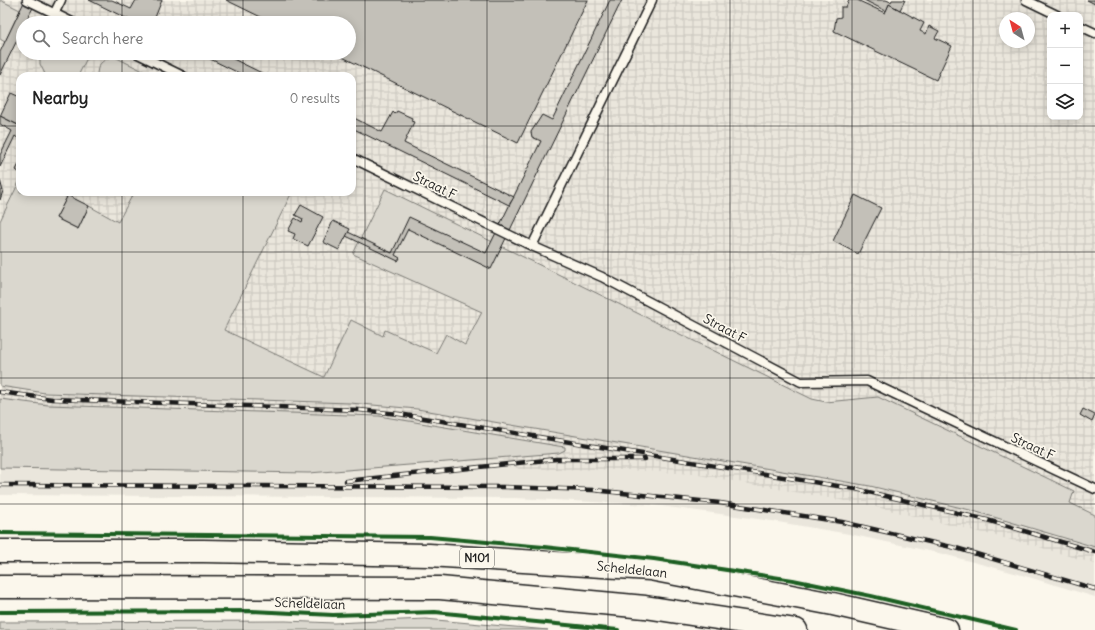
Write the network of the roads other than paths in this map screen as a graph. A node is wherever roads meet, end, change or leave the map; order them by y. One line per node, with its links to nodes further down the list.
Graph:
1 (27, 0): 7 (lane)
2 (61, 0): 7 (lane)
3 (652, 0): 14 (lane)
4 (1026, 0): 5 (lane)
5 (1040, 3): 6 (lane)
6 (1053, 12)
7 (54, 14): 8 (lane)
8 (58, 16)
9 (1083, 27): 10 (lane)
10 (1095, 33)
11 (150, 60): 12 (lane)
12 (175, 72)
13 (356, 160): 14 (lane, Straat F)
14 (532, 246): 15 (lane, Straat F)
15 (1095, 489)
16 (0, 551): 19 (main road, Scheldelaan / N101)
17 (0, 587): 18 (main road, Scheldelaan)
18 (796, 630)
19 (947, 630)

